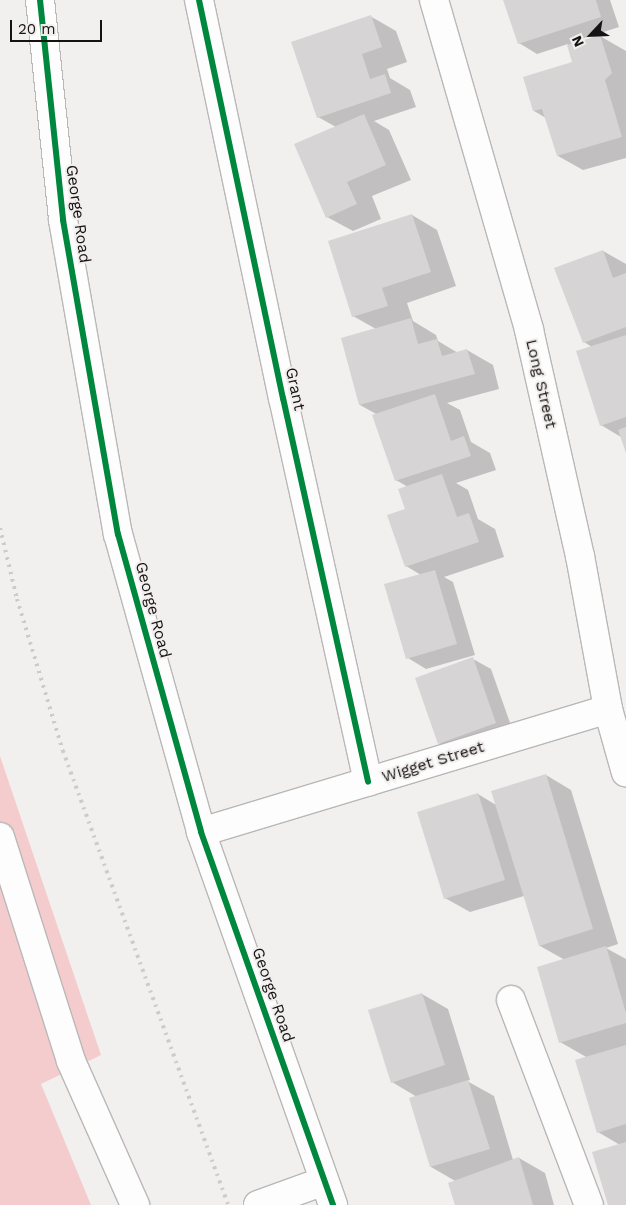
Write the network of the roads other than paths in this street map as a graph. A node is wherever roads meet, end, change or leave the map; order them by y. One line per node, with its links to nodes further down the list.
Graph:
1 (40, 0): 7 (street, George Road)
2 (199, 0): 6 (street, Grant)
3 (434, 0): 4 (street, Long Street)
4 (608, 709): 5 (street, Long Street); 6 (street, Wigget Street)
5 (626, 773)
6 (368, 782): 7 (street, Wigget Street)
7 (200, 832): 10 (street, George Road)
8 (0, 837): 11 (street)
9 (511, 1000): 13 (street)
10 (328, 1193): 12 (street)
11 (135, 1205)
12 (258, 1205)
13 (589, 1205)

